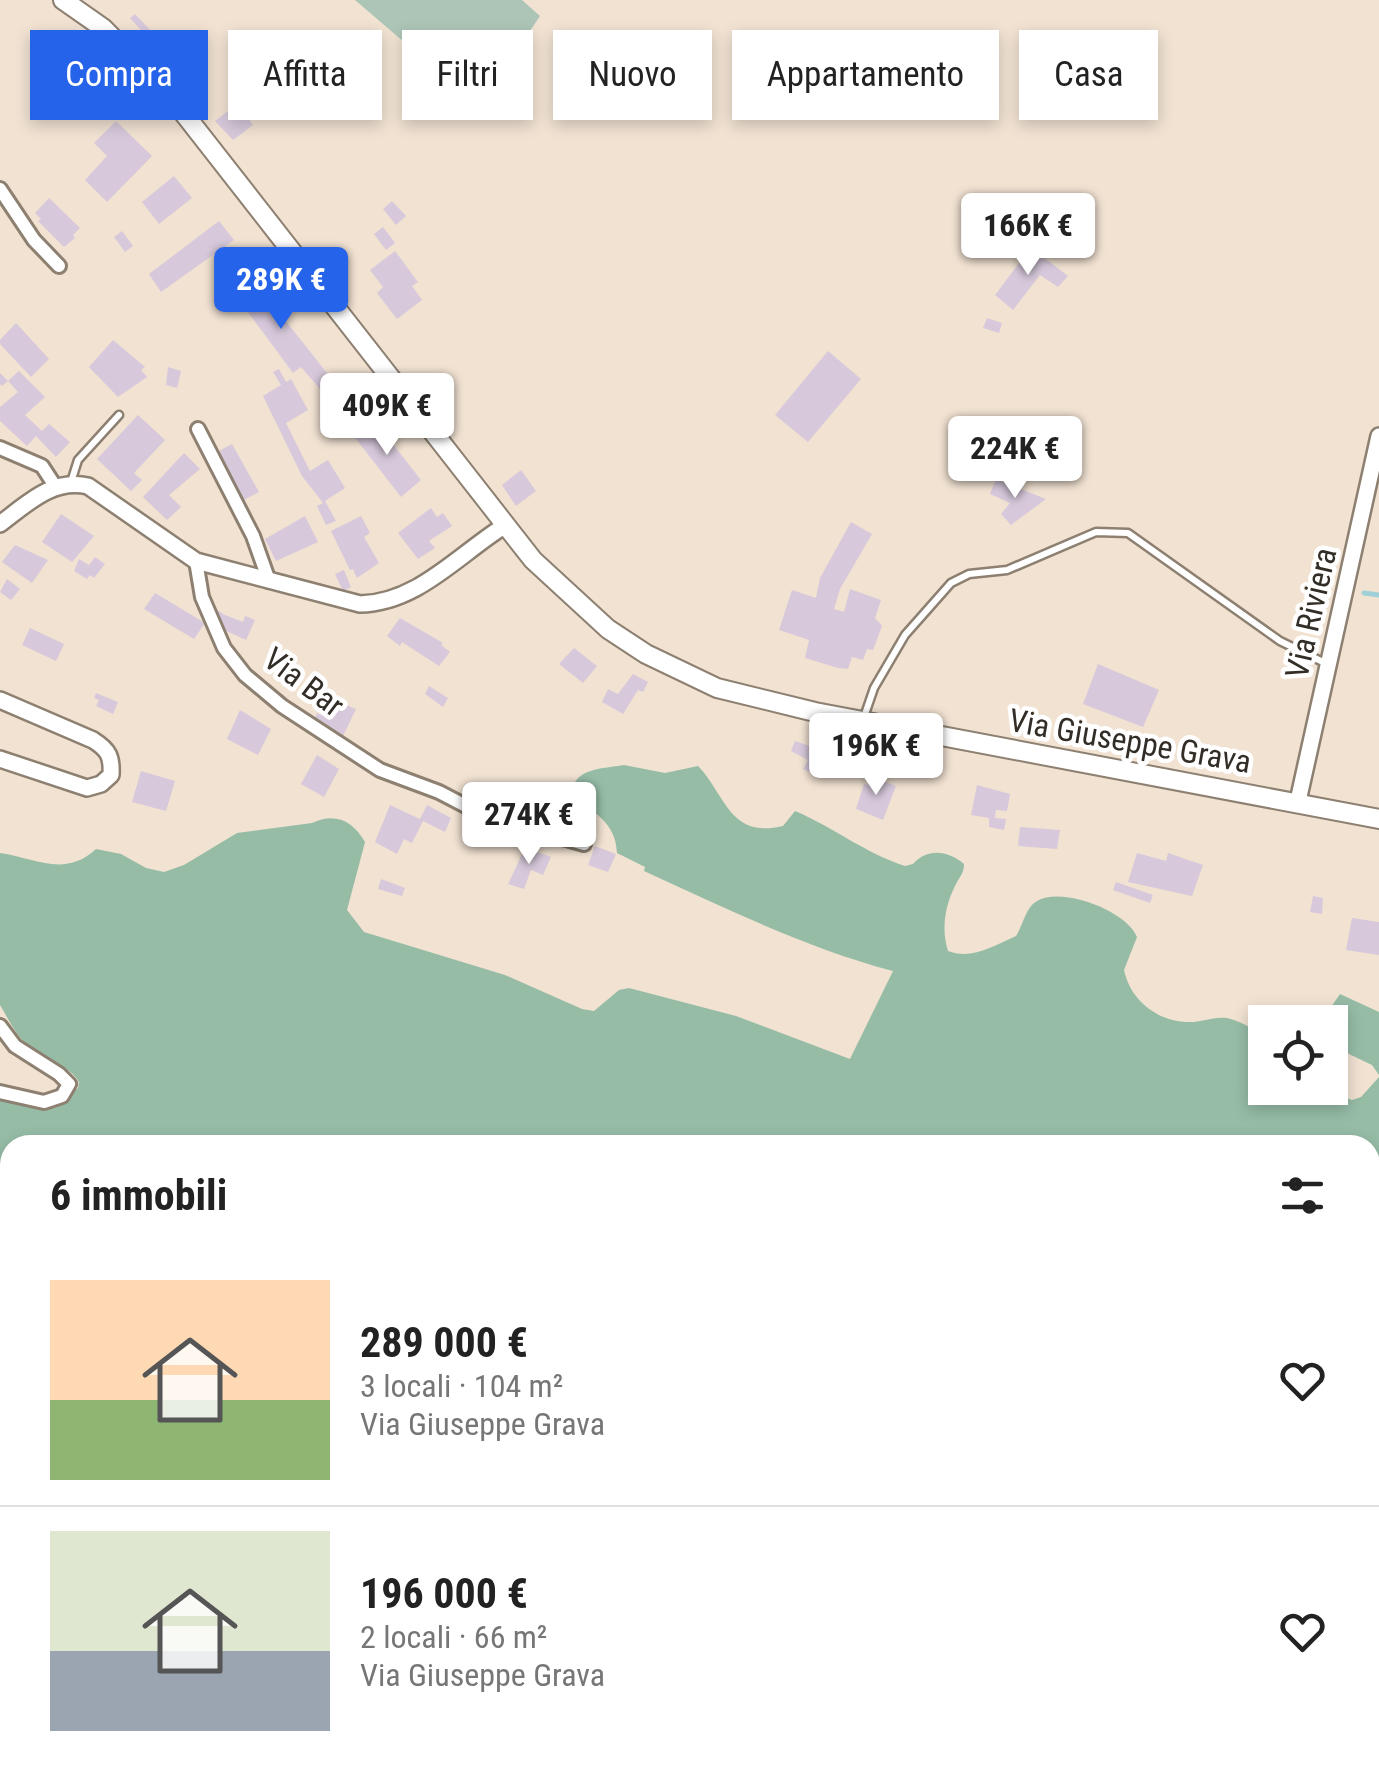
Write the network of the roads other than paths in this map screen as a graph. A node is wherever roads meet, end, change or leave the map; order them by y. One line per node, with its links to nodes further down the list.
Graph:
1 (63, 0): 10 (main road, Via Giuseppe Grava)
2 (0, 189): 3 (street)
3 (59, 266)
4 (119, 415): 8 (lane)
5 (198, 428): 12 (street)
6 (1379, 436): 13 (street, Via Riviera)
7 (0, 448): 8 (street)
8 (63, 484): 9 (street); 11 (street)
9 (0, 524)
10 (504, 526): 12 (street); 15 (main road, Via Giuseppe Grava)
11 (196, 560): 12 (street); 19 (street, Via Bar)
12 (270, 581)
13 (1327, 664): 15 (lane); 17 (street, Via Riviera)
14 (0, 700): 16 (street)
15 (862, 722): 17 (main road, Via Giuseppe Grava)
16 (0, 760)
17 (1298, 801): 18 (main road, Via Giuseppe Grava)
18 (1379, 818)
19 (584, 844)
20 (0, 1026): 21 (street)
21 (0, 1092)

